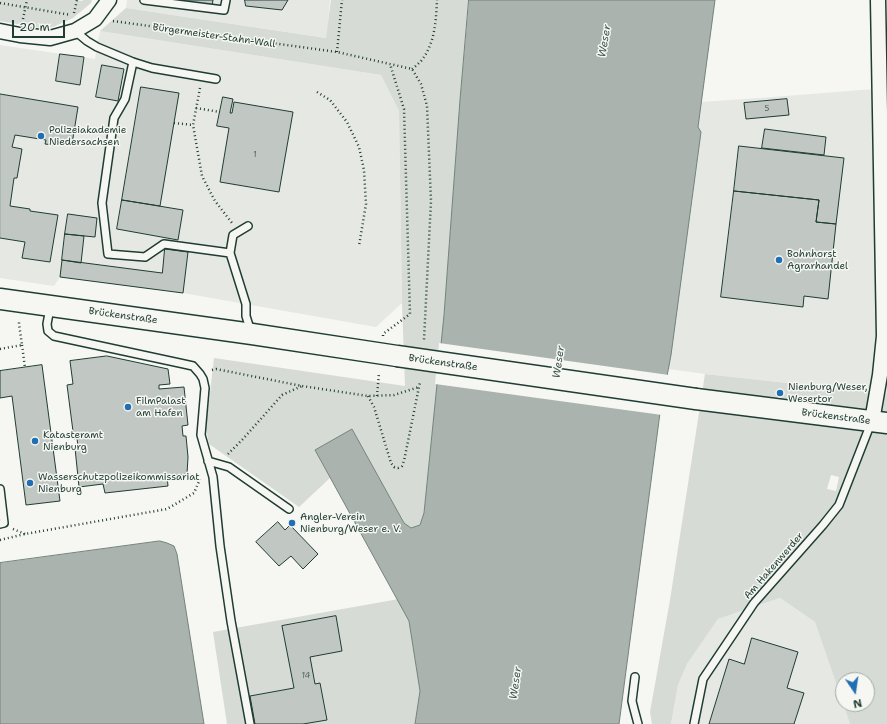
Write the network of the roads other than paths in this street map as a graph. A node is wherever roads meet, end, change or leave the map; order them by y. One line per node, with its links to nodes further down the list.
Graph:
1 (109, 0): 6 (street)
2 (144, 0): 3 (lane)
3 (226, 0)
4 (878, 0): 14 (street)
5 (0, 32): 6 (street)
6 (75, 32): 7 (lane)
7 (133, 62): 8 (lane); 10 (lane)
8 (216, 79)
9 (248, 226): 10 (lane)
10 (230, 253): 13 (lane)
11 (0, 299): 12 (street, Brückenstraße)
12 (50, 306): 13 (street, Brückenstraße); 15 (lane)
13 (252, 334): 14 (street, Brückenstraße, bridge)
14 (880, 422): 22 (lane, Am Hakenwerder)
15 (208, 461): 17 (lane); 20 (lane)
16 (0, 489): 18 (lane)
17 (289, 509)
18 (0, 524)
19 (635, 677): 21 (lane)
20 (250, 724)
21 (638, 724)
22 (694, 724)

